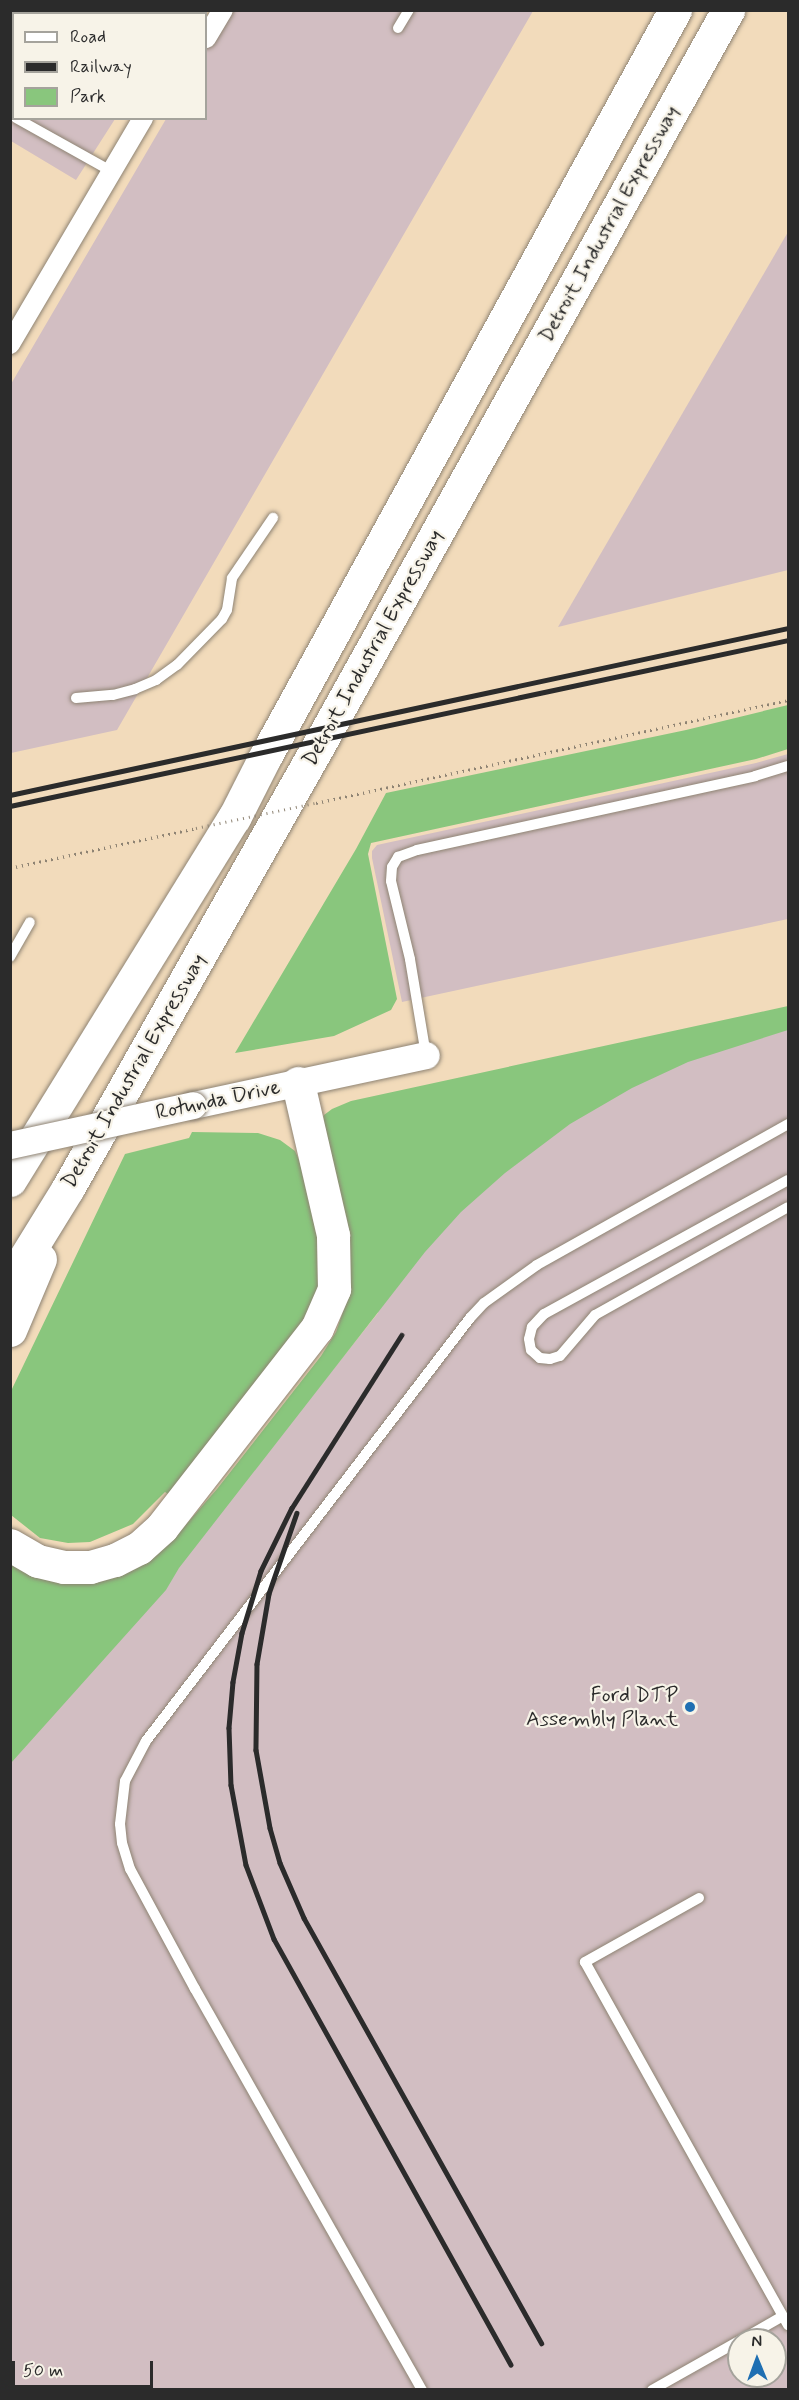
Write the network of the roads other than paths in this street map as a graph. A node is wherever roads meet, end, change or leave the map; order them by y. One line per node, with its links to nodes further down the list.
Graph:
1 (222, 10): 6 (street)
2 (410, 10): 5 (lane)
3 (675, 10): 20 (highway, Detroit Industrial Expressway)
4 (728, 10): 22 (highway, Detroit Industrial Expressway)
5 (398, 28)
6 (207, 36)
7 (18, 120): 9 (lane)
8 (142, 120): 9 (street)
9 (111, 171): 10 (street)
10 (10, 344)
11 (273, 518): 12 (lane)
12 (76, 698)
13 (789, 766): 16 (lane)
14 (30, 922): 15 (lane)
15 (10, 957)
16 (426, 1055): 17 (main road, Rotunda Drive)
17 (298, 1083): 19 (main road, Rotunda Drive, bridge); 26 (highway)
18 (789, 1124): 31 (lane)
19 (10, 1145)
20 (10, 1180)
21 (789, 1180): 23 (lane)
22 (68, 1188): 24 (highway, Detroit Industrial Expressway); 25 (highway)
23 (789, 1207)
24 (10, 1282)
25 (10, 1330)
26 (10, 1545)
27 (699, 1898): 28 (lane)
28 (786, 2321): 29 (lane)
29 (769, 2328)
30 (727, 2347): 32 (lane)
31 (422, 2390)
32 (652, 2390)

